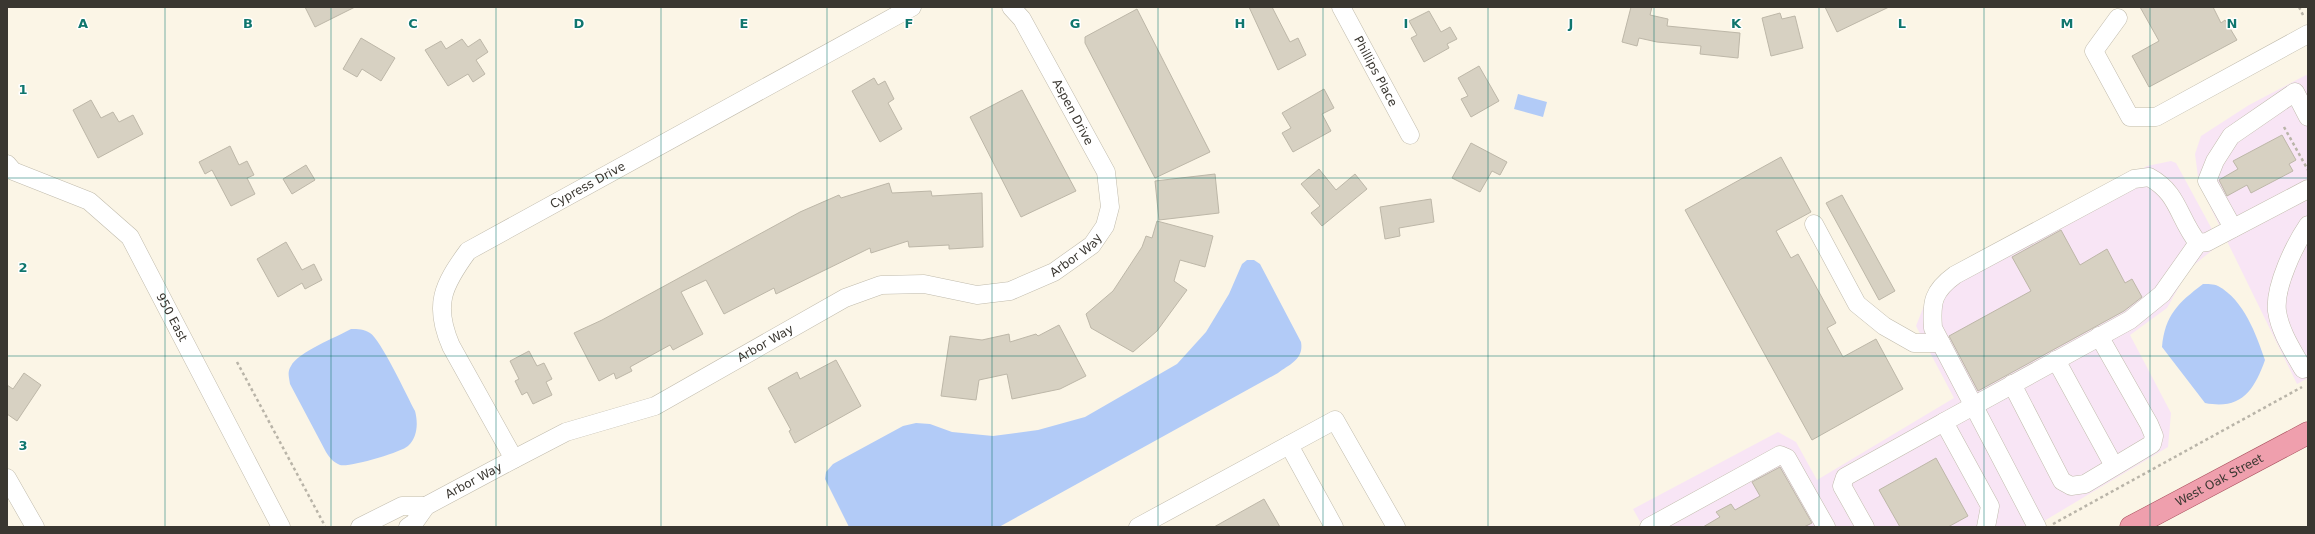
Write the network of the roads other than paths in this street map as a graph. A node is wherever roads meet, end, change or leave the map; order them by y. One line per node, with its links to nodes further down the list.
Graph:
1 (912, 7): 24 (street, Cypress Drive)
2 (1011, 7): 12 (street, Aspen Drive)
3 (1341, 7): 7 (street, Phillips Place)
4 (2118, 18): 5 (street)
5 (2308, 34)
6 (2308, 117): 13 (street)
7 (1410, 135)
8 (7, 164): 30 (street, 950 East)
9 (2308, 189): 13 (street)
10 (1814, 224): 16 (street)
11 (2308, 225): 18 (street)
12 (1104, 226): 24 (street, Arbor Way)
13 (2233, 228): 14 (street)
14 (2198, 243): 15 (street); 16 (street)
15 (2099, 336): 17 (street); 25 (street)
16 (1941, 343): 20 (street)
17 (2056, 360): 19 (street); 25 (street)
18 (2307, 375)
19 (2012, 384): 20 (street); 25 (street)
20 (1973, 406): 21 (street); 40 (street)
21 (1944, 422): 38 (street); 39 (street)
22 (2308, 432): 28 (main road, West Oak Street)
23 (1289, 445): 33 (street); 34 (street); 35 (street)
24 (514, 459): 27 (street, Arbor Way)
25 (2114, 466)
26 (7, 478): 29 (street)
27 (426, 506): 31 (street, Arbor Way); 32 (street, Arbor Way)
28 (2158, 521): 41 (main road, West Oak Street)
29 (35, 527)
30 (281, 527)
31 (360, 527)
32 (408, 527)
33 (1138, 527)
34 (1334, 527)
35 (1396, 527)
36 (1649, 527): 37 (street)
37 (1826, 527)
38 (1864, 527)
39 (1986, 527)
40 (2037, 527)
41 (2130, 527)

